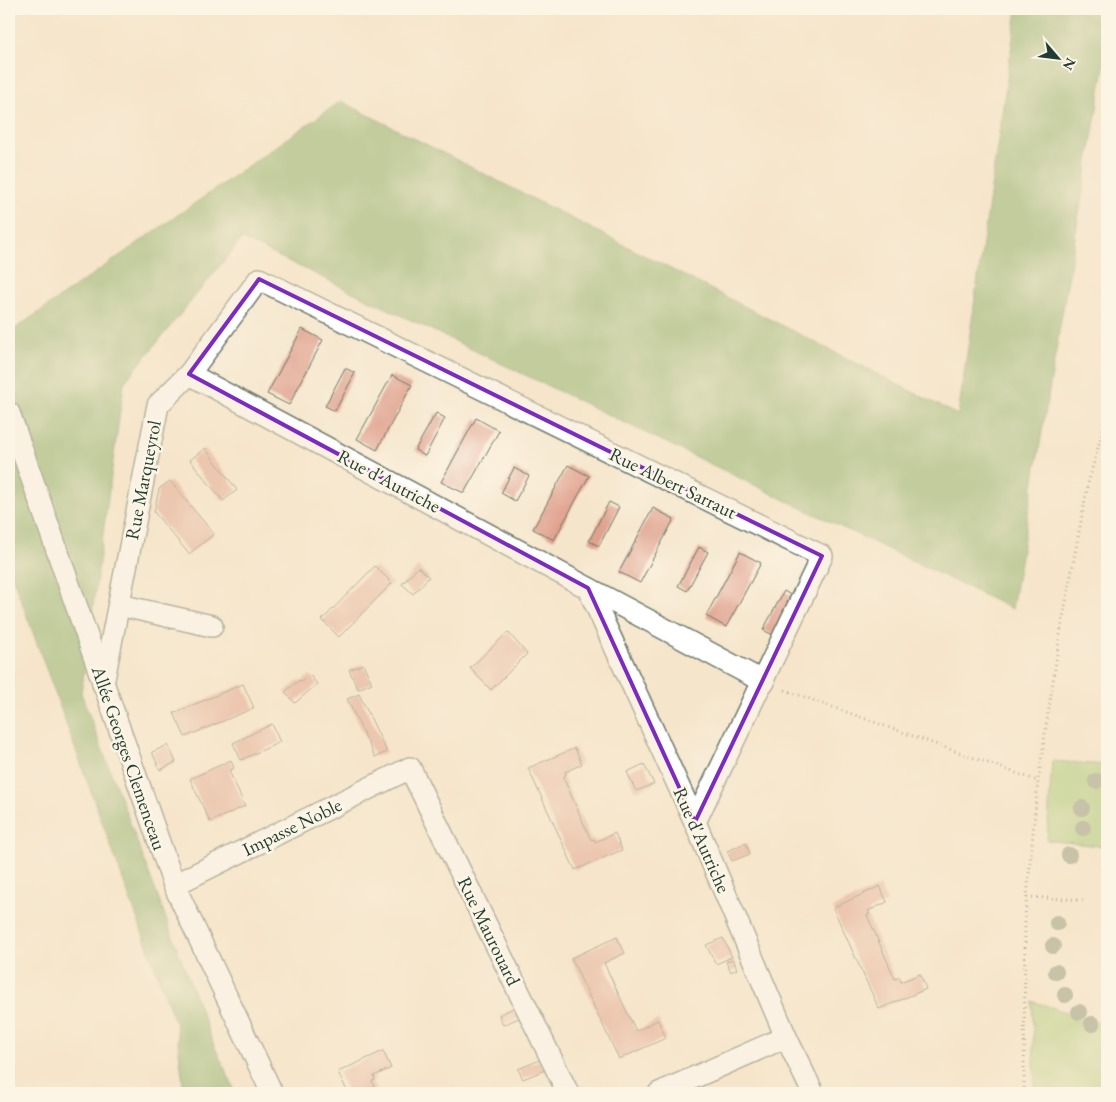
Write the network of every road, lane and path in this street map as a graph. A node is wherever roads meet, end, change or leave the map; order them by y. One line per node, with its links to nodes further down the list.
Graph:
1 (259, 279): 2 (street, Rue Marqueyrol); 8 (street, Rue Albert Sarraut)
2 (190, 374): 5 (street, Rue d'Autriche); 6 (street, Rue Marqueyrol)
3 (9, 413): 9 (street, Allée Georges Clemenceau)
4 (1107, 415): 11 (path)
5 (588, 588): 8 (street, Rue d'Autriche); 12 (street, Rue d'Autriche)
6 (119, 605): 7 (street); 9 (street, Rue Marqueyrol)
7 (212, 626)
8 (764, 682): 11 (path); 12 (street, Rue Albert Sarraut)
9 (103, 684): 13 (street, Allée Georges Clemenceau)
10 (410, 768): 13 (street, Impasse Noble); 18 (street, Rue Maurouard)
11 (1038, 781): 14 (path)
12 (694, 822): 16 (street, Rue d'Autriche)
13 (174, 885): 17 (street, Allée Georges Clemenceau)
14 (1027, 896): 15 (path); 21 (path)
15 (1084, 900)
16 (786, 1037): 19 (street); 20 (street, Rue d'Autriche)
17 (272, 1093)
18 (568, 1093)
19 (659, 1093)
20 (813, 1093)
21 (1024, 1093)

